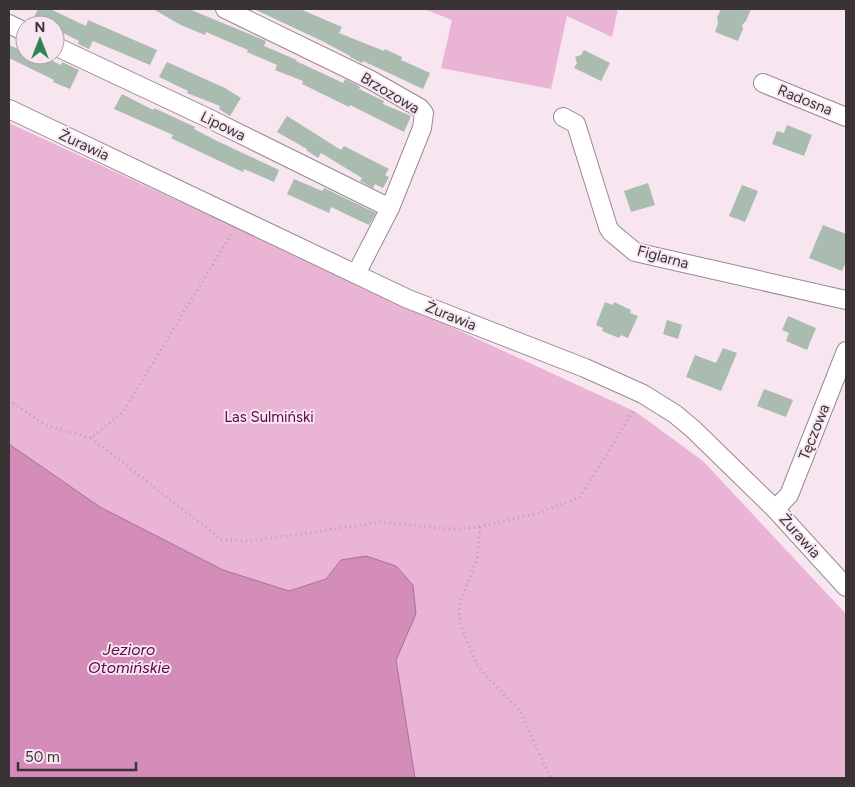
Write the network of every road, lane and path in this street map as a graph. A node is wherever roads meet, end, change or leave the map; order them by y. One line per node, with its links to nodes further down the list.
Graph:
1 (225, 9): 7 (street, Brzozowa)
2 (65, 51): 7 (street, Lipowa)
3 (763, 83): 6 (street, Radosna)
4 (9, 109): 8 (street, Żurawia)
5 (563, 117): 10 (street, Figlarna)
6 (846, 117)
7 (390, 208): 9 (street, Brzozowa)
8 (240, 219): 9 (street, Żurawia); 14 (path)
9 (356, 274): 12 (street, Żurawia)
10 (846, 300)
11 (846, 351): 15 (street, Tęczowa)
12 (643, 394): 15 (street, Żurawia); 16 (path)
13 (9, 400): 14 (path)
14 (91, 438): 16 (path)
15 (776, 509): 17 (street, Żurawia)
16 (480, 528): 18 (path)
17 (846, 587)
18 (552, 778)

